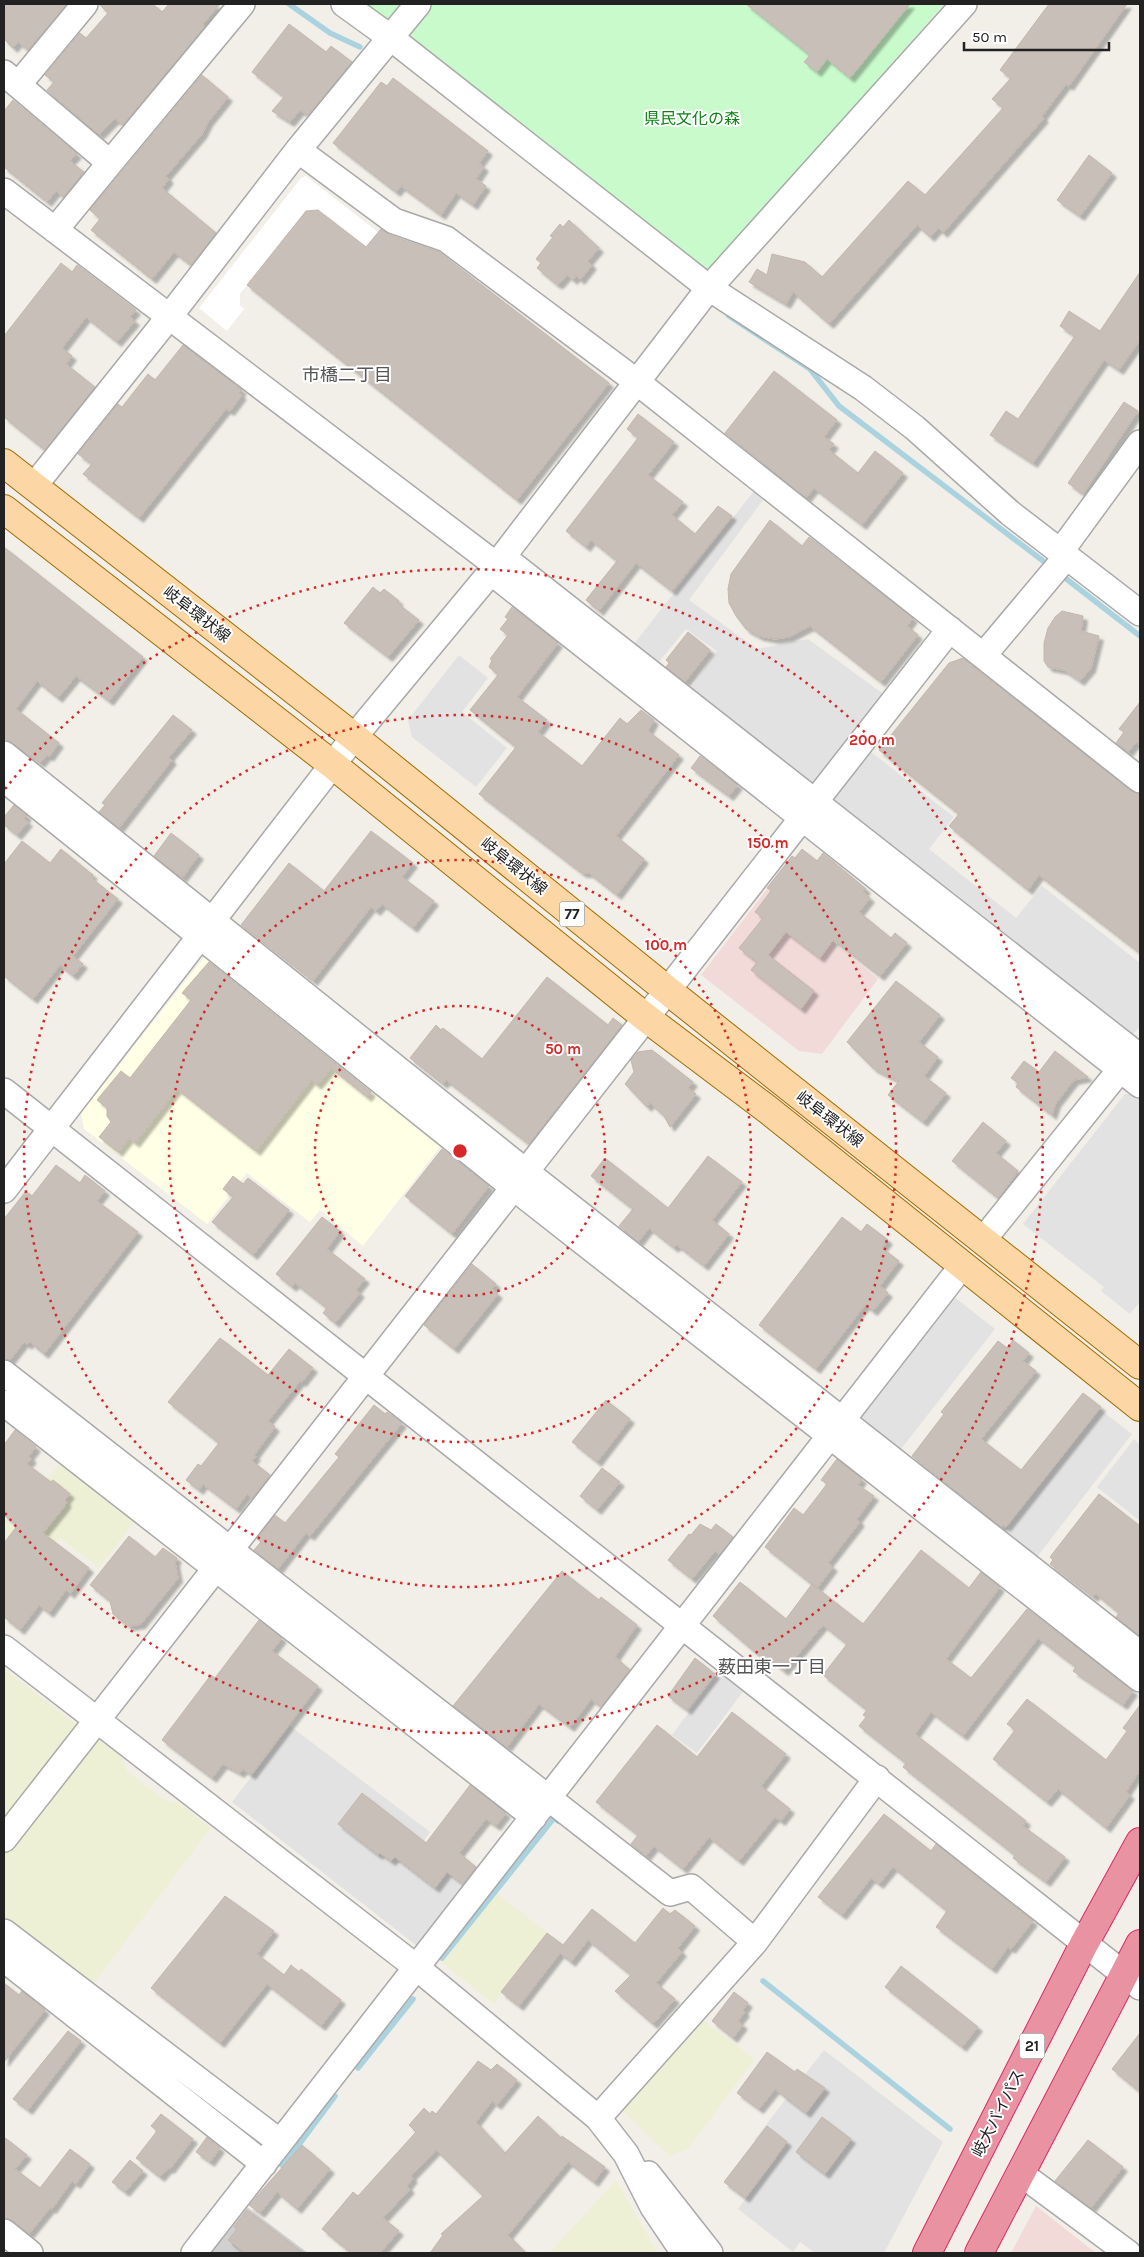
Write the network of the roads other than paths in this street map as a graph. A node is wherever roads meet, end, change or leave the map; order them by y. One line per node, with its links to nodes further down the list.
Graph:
1 (85, 4): 7 (street)
2 (242, 4): 9 (street)
3 (344, 4): 6 (street)
4 (418, 4): 6 (street)
5 (964, 4): 12 (street)
6 (391, 38): 8 (street); 12 (street)
7 (11, 79): 9 (street)
8 (298, 150): 13 (street); 14 (street)
9 (110, 163): 11 (street)
10 (4, 191): 11 (street)
11 (55, 230): 13 (street)
12 (709, 288): 14 (street); 19 (street)
13 (169, 317): 17 (street); 20 (street)
14 (637, 382): 20 (street); 22 (street)
15 (1140, 443): 19 (street)
16 (4, 463): 17 (main road, 岐阜環状線 / 77)
17 (34, 486): 24 (main road, 岐阜環状線 / 77)
18 (7, 517): 26 (main road, 岐阜環状線 / 77)
19 (1059, 562): 21 (street); 23 (street)
20 (497, 565): 24 (street); 29 (street)
21 (1140, 613)
22 (950, 629): 23 (street); 29 (street)
23 (983, 656): 28 (street)
24 (354, 737): 26 (street); 31 (main road, 岐阜環状線 / 77)
25 (4, 754): 30 (street)
26 (333, 765): 30 (street); 32 (main road, 岐阜環状線 / 77)
27 (4, 779): 30 (street)
28 (1140, 780)
29 (808, 810): 31 (street); 33 (street)
30 (207, 928): 36 (street); 37 (street)
31 (667, 990): 32 (street); 39 (main road, 岐阜環状線 / 77)
32 (645, 1017): 37 (street); 40 (main road, 岐阜環状線 / 77)
33 (1134, 1056): 34 (street); 39 (street)
34 (1140, 1085)
35 (4, 1091): 36 (street)
36 (52, 1129): 38 (street); 43 (street)
37 (519, 1179): 43 (street); 46 (street)
38 (4, 1190)
39 (983, 1240): 41 (main road, 岐阜環状線 / 77)
40 (962, 1266): 45 (main road, 岐阜環状線 / 77); 46 (street)
41 (1140, 1365)
42 (4, 1373): 47 (street)
43 (366, 1376): 47 (street); 48 (street)
44 (4, 1403): 47 (street)
45 (1140, 1406)
46 (836, 1429): 48 (street); 50 (street); 51 (street)
47 (223, 1559): 52 (street); 54 (street)
48 (684, 1625): 53 (street); 54 (street)
49 (4, 1648): 52 (street)
50 (1140, 1654)
51 (1140, 1679)
52 (96, 1721): 55 (street); 62 (street)
53 (877, 1778): 58 (street); 59 (street)
54 (541, 1808): 58 (street); 62 (street)
55 (4, 1839)
56 (1140, 1842): 59 (highway, 岐大バイパス / 21)
57 (4, 1932): 65 (street)
58 (755, 1942): 64 (street)
59 (1084, 1944): 63 (street); 74 (highway, 岐大バイパス / 21)
60 (1140, 1944): 63 (highway)
61 (4, 1959): 67 (street)
62 (416, 1967): 64 (street); 65 (street)
63 (1132, 1980): 68 (highway)
64 (598, 2118): 66 (street)
65 (280, 2142): 67 (street)
66 (626, 2154): 72 (street); 73 (street)
67 (264, 2164): 71 (street)
68 (1020, 2174): 75 (highway); 76 (street)
69 (4, 2232): 70 (street)
70 (30, 2253)
71 (194, 2253)
72 (684, 2253)
73 (710, 2253)
74 (927, 2253)
75 (979, 2253)
76 (1128, 2253)

